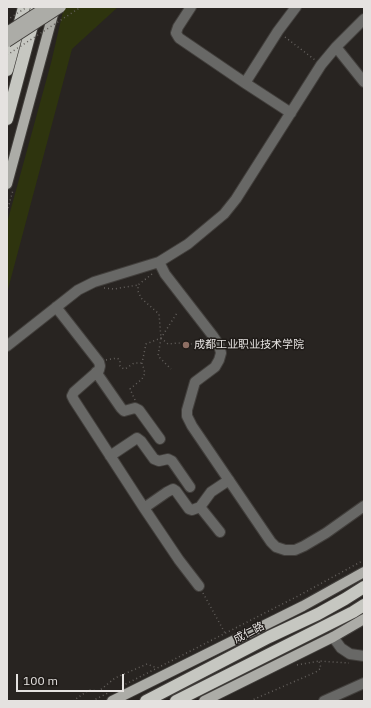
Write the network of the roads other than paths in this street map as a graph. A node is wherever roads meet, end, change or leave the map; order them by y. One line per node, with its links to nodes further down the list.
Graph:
1 (26, 7): 12 (highway)
2 (37, 7): 16 (highway)
3 (46, 7): 9 (main road, bridge)
4 (55, 7): 17 (main road)
5 (61, 7): 10 (main road, bridge)
6 (191, 7): 14 (street)
7 (296, 7): 14 (street)
8 (364, 18): 11 (street)
9 (7, 32)
10 (7, 42)
11 (336, 47): 13 (street); 15 (street)
12 (7, 70)
13 (364, 82)
14 (245, 83): 15 (street)
15 (291, 113): 18 (street)
16 (7, 120)
17 (7, 184)
18 (159, 262): 19 (street); 24 (street)
19 (56, 307): 20 (street); 21 (street)
20 (7, 346)
21 (97, 367): 22 (street); 23 (street)
22 (160, 440)
23 (110, 456): 25 (street); 28 (street)
24 (228, 480): 26 (street); 27 (street)
25 (190, 487)
26 (364, 506)
27 (200, 507): 28 (street); 29 (street)
28 (144, 508): 31 (street)
29 (220, 532)
30 (364, 572): 38 (main road)
31 (199, 586)
32 (364, 587): 40 (highway, 成仁路)
33 (364, 606): 41 (highway)
34 (364, 619): 35 (main road)
35 (333, 637): 36 (street); 42 (main road)
36 (364, 656)
37 (364, 683): 39 (street)
38 (112, 696)
39 (331, 700)
40 (146, 701)
41 (176, 701)
42 (204, 701)

